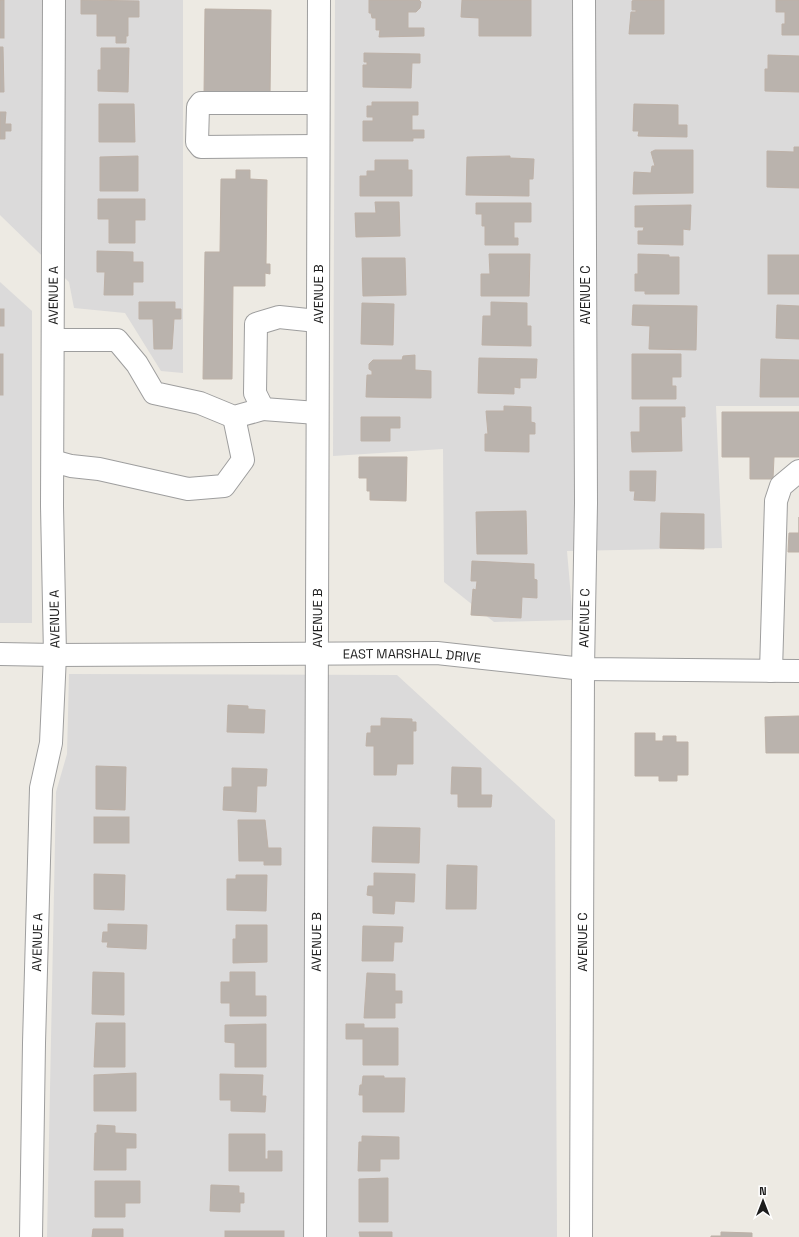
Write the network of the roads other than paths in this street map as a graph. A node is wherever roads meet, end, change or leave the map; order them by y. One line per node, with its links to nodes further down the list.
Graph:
1 (54, 0): 7 (street, AVENUE A)
2 (319, 0): 4 (street, AVENUE B)
3 (584, 0): 16 (street, AVENUE C)
4 (318, 103): 5 (street, AVENUE B); 5 (street)
5 (318, 146): 6 (street, AVENUE B)
6 (317, 321): 8 (street); 9 (street, AVENUE B)
7 (53, 340): 10 (street); 11 (street, AVENUE A)
8 (263, 409): 9 (street); 10 (street)
9 (317, 413): 13 (street, AVENUE B)
10 (234, 417): 11 (street)
11 (53, 461): 15 (street, AVENUE A)
12 (799, 471): 17 (street)
13 (318, 653): 15 (street, EAST MARSHALL DRIVE); 16 (street, EAST MARSHALL DRIVE); 20 (street, AVENUE B)
14 (0, 654): 15 (street, EAST MARSHALL DRIVE)
15 (54, 655): 19 (street, AVENUE A)
16 (583, 669): 17 (street, EAST MARSHALL DRIVE); 21 (street, AVENUE C)
17 (771, 671): 18 (street, EAST MARSHALL DRIVE)
18 (799, 671)
19 (31, 1237)
20 (316, 1237)
21 (581, 1237)

